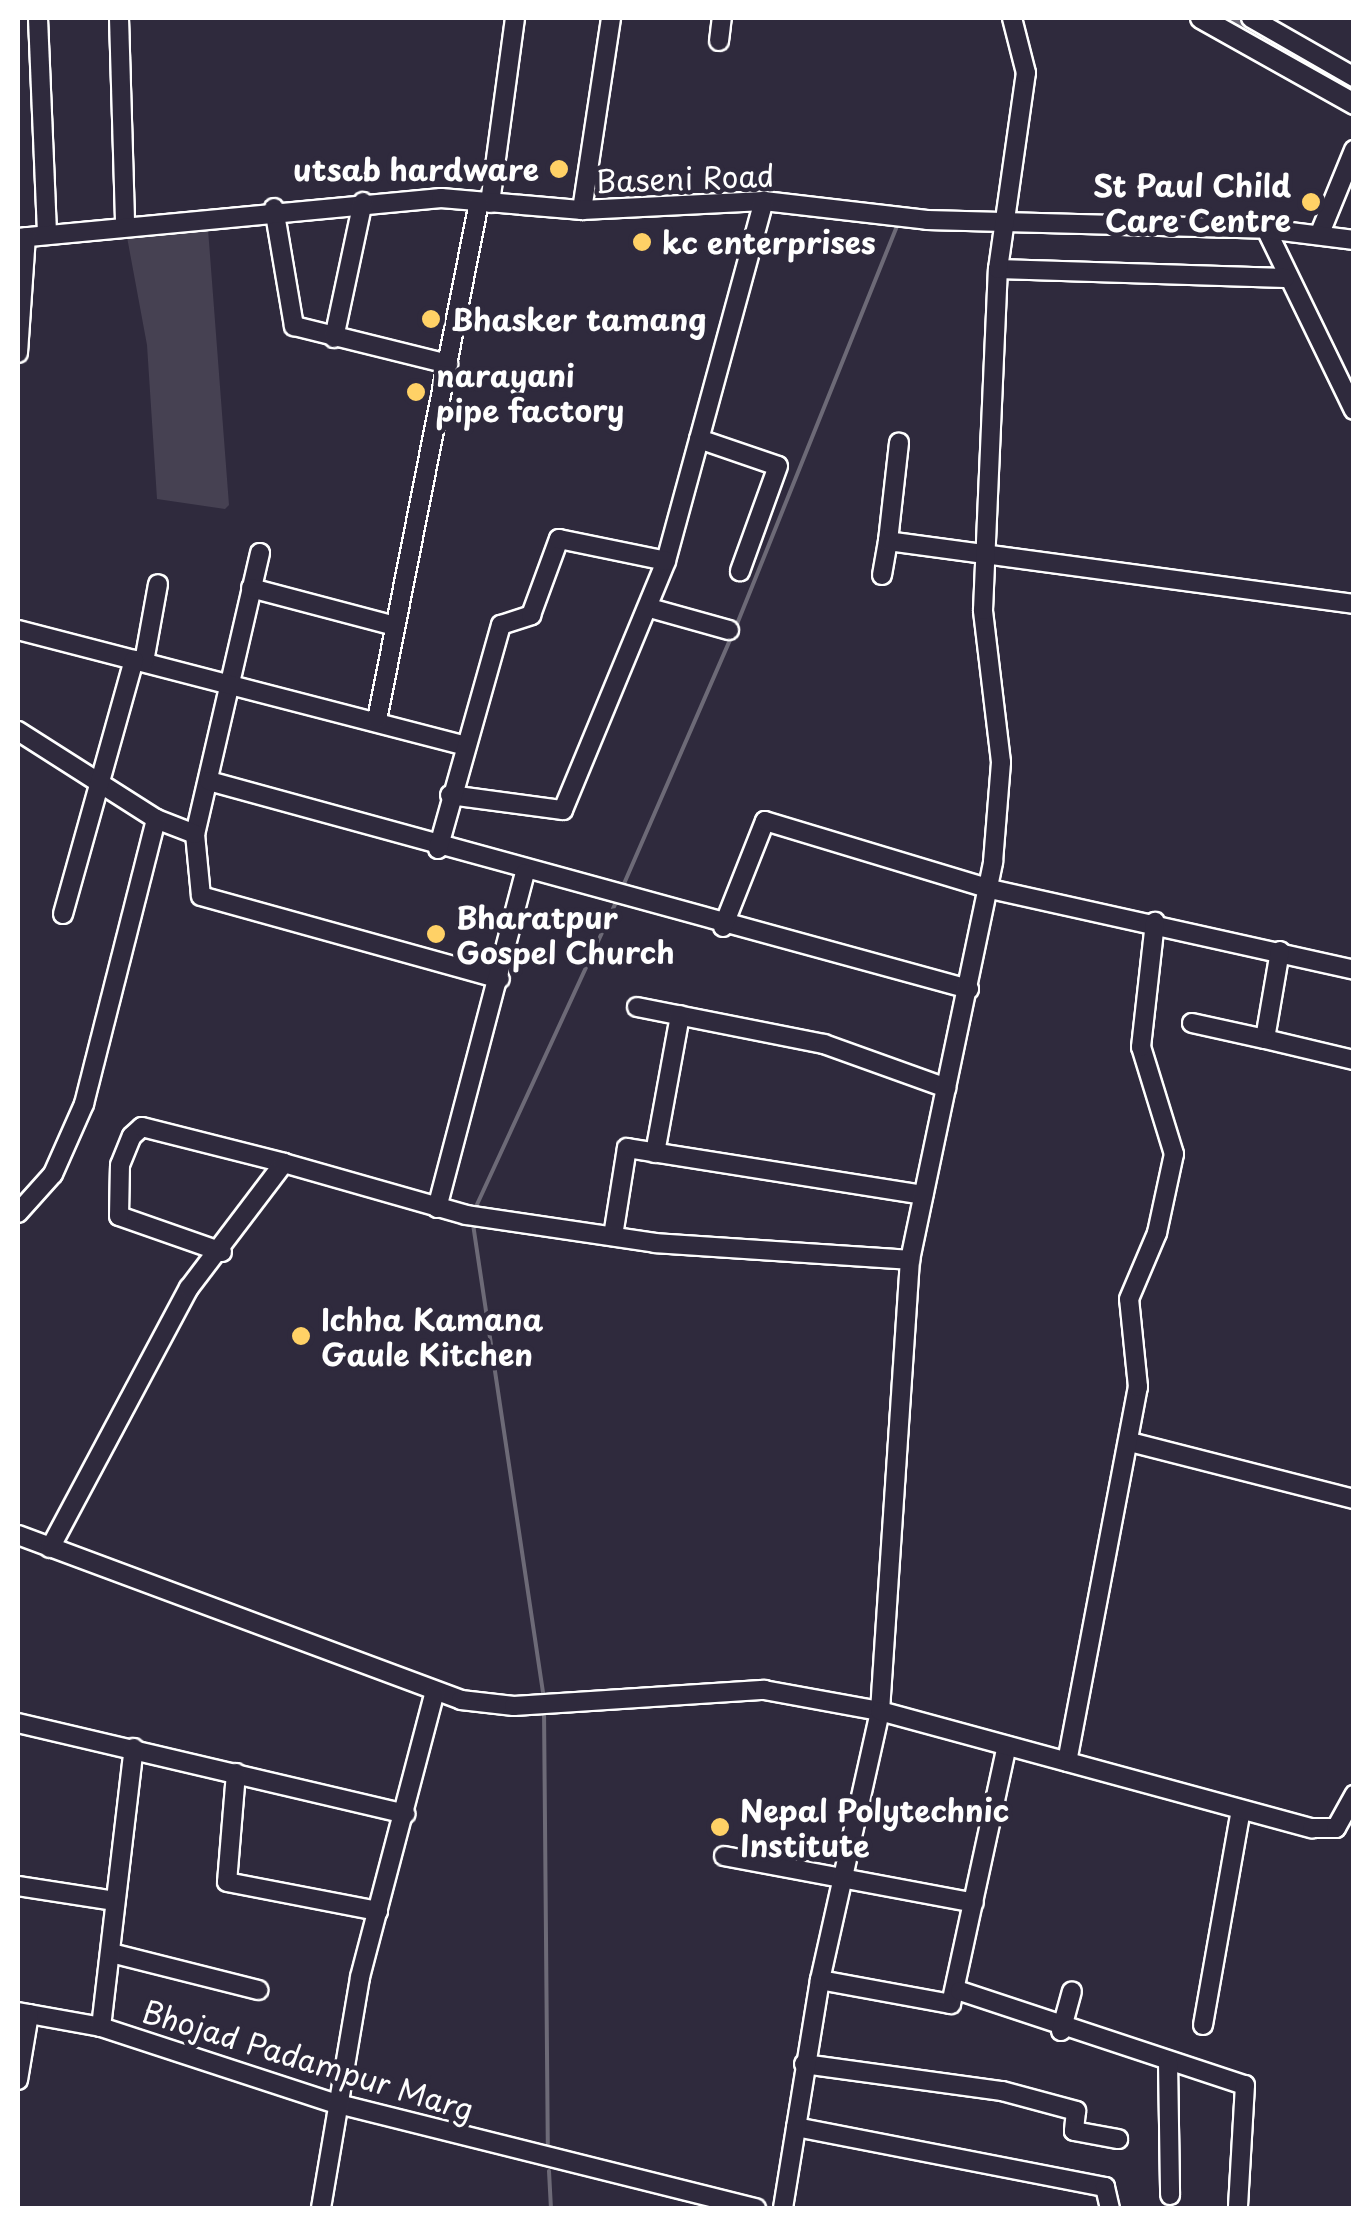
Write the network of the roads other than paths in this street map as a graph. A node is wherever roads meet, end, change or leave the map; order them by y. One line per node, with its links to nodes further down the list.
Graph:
1 (38, 18): 22 (street)
2 (118, 18): 19 (street)
3 (515, 18): 15 (street)
4 (611, 18): 17 (street)
5 (722, 18): 9 (street)
6 (1012, 18): 18 (street)
7 (1201, 18): 11 (main road)
8 (1250, 18): 10 (street)
9 (719, 41)
10 (1354, 77)
11 (1354, 104)
12 (1354, 150): 21 (street)
13 (764, 201): 17 (street, Baseni Road); 18 (street, Baseni Road); 31 (street)
14 (363, 202): 15 (street, Baseni Road); 16 (street, Baseni Road); 27 (street)
15 (484, 203): 17 (street, Baseni Road); 29 (street)
16 (274, 208): 19 (street, Baseni Road); 27 (street)
17 (582, 210)
18 (1008, 222): 20 (street, Baseni Road); 25 (street)
19 (125, 225): 22 (street, Baseni Road)
20 (1266, 229): 21 (street, Baseni Road); 26 (street)
21 (1320, 233): 24 (street, Baseni Road)
22 (47, 234): 23 (street, Baseni Road)
23 (22, 237): 28 (street)
24 (1354, 240)
25 (998, 269): 26 (street); 35 (street)
26 (1285, 278): 30 (street)
27 (334, 338): 29 (street)
28 (18, 353)
29 (448, 364): 43 (street)
30 (1354, 410)
31 (699, 439): 36 (street); 37 (street)
32 (899, 443): 33 (street)
33 (888, 541): 35 (street); 38 (street)
34 (260, 553): 40 (street)
35 (986, 556): 41 (street); 58 (street)
36 (666, 561): 42 (street); 50 (street)
37 (740, 571)
38 (882, 575)
39 (158, 584): 46 (street)
40 (251, 588): 43 (street); 47 (street)
41 (1354, 604)
42 (650, 608): 45 (street); 53 (street)
43 (396, 626): 48 (street)
44 (18, 630): 46 (street)
45 (728, 630)
46 (139, 661): 47 (street); 52 (street)
47 (229, 682): 48 (street); 51 (street)
48 (377, 720): 50 (street)
49 (20, 738): 52 (street)
50 (460, 744): 53 (street)
51 (209, 781): 55 (street); 56 (street)
52 (101, 784): 54 (street); 59 (street)
53 (450, 795): 56 (street)
54 (156, 819): 55 (street); 76 (street)
55 (196, 834): 64 (street)
56 (438, 849): 57 (street)
57 (525, 873): 61 (street); 64 (street)
58 (990, 889): 60 (street); 61 (street); 65 (street)
59 (63, 914)
60 (1155, 922): 62 (street); 80 (street)
61 (723, 926): 65 (street)
62 (1280, 951): 63 (street); 69 (street)
63 (1354, 970)
64 (500, 979): 75 (street)
65 (969, 989): 71 (street)
66 (637, 1007): 67 (street)
67 (680, 1015): 71 (street); 72 (street)
68 (1192, 1023): 69 (street)
69 (1265, 1039): 70 (street)
70 (1354, 1060)
71 (946, 1088): 74 (street)
72 (656, 1153): 74 (street); 77 (street)
73 (284, 1162): 75 (street); 78 (street); 78 (street)
74 (923, 1194): 79 (street)
75 (437, 1208): 77 (street)
76 (18, 1213)
77 (613, 1236): 79 (street)
78 (222, 1252): 83 (street)
79 (910, 1260): 85 (street)
80 (1130, 1442): 81 (street); 89 (street)
81 (1354, 1500)
82 (18, 1535): 83 (street)
83 (50, 1548): 84 (street)
84 (434, 1694): 85 (street); 93 (street)
85 (880, 1711): 87 (street); 95 (street)
86 (18, 1723): 88 (street)
87 (1007, 1746): 89 (street); 98 (street)
88 (134, 1748): 90 (street); 97 (street)
89 (1067, 1762): 92 (street)
90 (236, 1774): 93 (street); 99 (street)
91 (1354, 1795): 92 (street)
92 (1241, 1810): 106 (street)
93 (405, 1814): 99 (street)
94 (724, 1856): 95 (street)
95 (844, 1885): 98 (street); 101 (street)
96 (18, 1886): 97 (street)
97 (115, 1901): 100 (street)
98 (974, 1904): 103 (street)
99 (378, 1911): 112 (street)
100 (111, 1952): 102 (street); 107 (street)
101 (820, 1980): 103 (street); 110 (street)
102 (258, 1990)
103 (960, 1991): 108 (street)
104 (1072, 1992): 108 (street)
105 (23, 2013): 107 (street, Bhojad Padampur Marg); 111 (street)
106 (1203, 2025)
107 (101, 2027): 112 (street, Bhojad Padampur Marg)
108 (1061, 2031): 109 (street)
109 (1168, 2061): 115 (street); 120 (street)
110 (804, 2064): 113 (street); 114 (street)
111 (18, 2080)
112 (334, 2102): 116 (street); 117 (street, Bhojad Padampur Marg)
113 (796, 2128): 118 (street); 119 (street)
114 (1118, 2139)
115 (1170, 2195)
116 (321, 2208)
117 (756, 2208)
118 (783, 2208)
119 (1110, 2208)
120 (1238, 2208)

